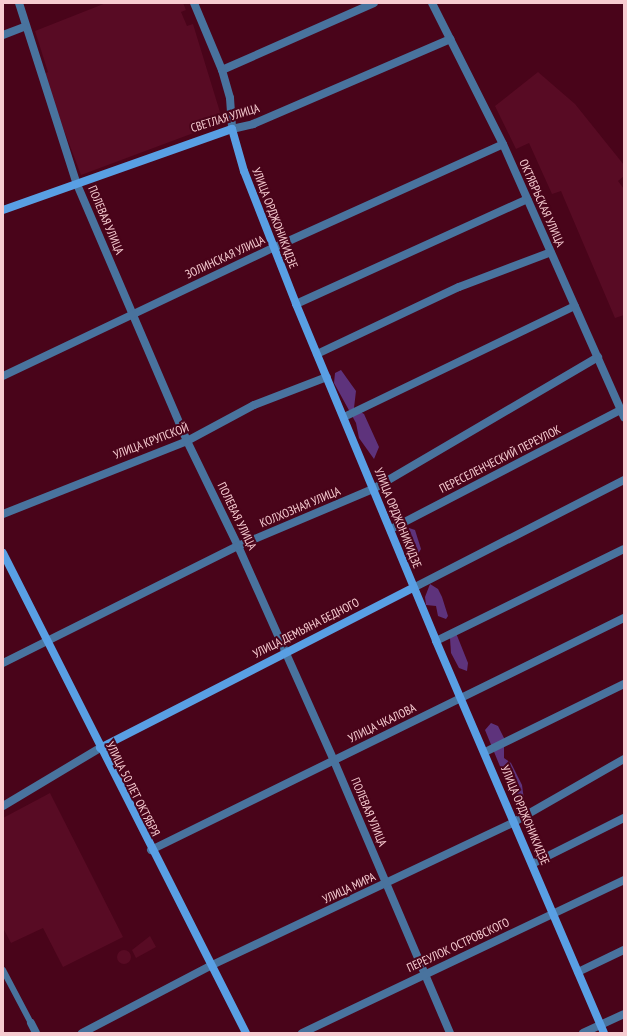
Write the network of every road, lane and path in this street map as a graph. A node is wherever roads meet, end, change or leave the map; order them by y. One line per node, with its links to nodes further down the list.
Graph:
1 (19, 3): 5 (street, ПОЛЕВАЯ УЛИЦА)
2 (194, 3): 8 (street, УЛИЦА ОРДЖОНИКИДЗЕ)
3 (374, 3): 8 (street)
4 (432, 3): 7 (street, ОКТЯБРЬСКАЯ УЛИЦА)
5 (24, 27): 6 (street); 11 (street, ПОЛЕВАЯ УЛИЦА)
6 (3, 35)
7 (450, 39): 9 (street, СВЕТЛАЯ УЛИЦА); 10 (street, ОКТЯБРЬСКАЯ УЛИЦА)
8 (222, 70): 9 (street, УЛИЦА ОРДЖОНИКИДЗЕ)
9 (232, 129): 11 (main road, СВЕТЛАЯ УЛИЦА); 14 (main road, УЛИЦА ОРДЖОНИКИДЗЕ)
10 (503, 144): 12 (street, ОКТЯБРЬСКАЯ УЛИЦА); 14 (street, ЗОЛИНСКАЯ УЛИЦА)
11 (76, 182): 13 (main road, СВЕТЛАЯ УЛИЦА); 18 (street, ПОЛЕВАЯ УЛИЦА)
12 (527, 199): 15 (street, ОКТЯБРЬСКАЯ УЛИЦА); 16 (street)
13 (3, 210)
14 (273, 248): 16 (main road, УЛИЦА ОРДЖОНИКИДЗЕ); 18 (street, ЗОЛИНСКАЯ УЛИЦА)
15 (551, 252): 17 (street, ОКТЯБРЬСКАЯ УЛИЦА); 19 (street)
16 (296, 304): 19 (main road, УЛИЦА ОРДЖОНИКИДЗЕ)
17 (575, 306): 20 (street, ОКТЯБРЬСКАЯ УЛИЦА); 24 (street)
18 (133, 314): 21 (street, ЗОЛИНСКАЯ УЛИЦА); 25 (street, ПОЛЕВАЯ УЛИЦА)
19 (317, 354): 22 (main road, УЛИЦА ОРДЖОНИКИДЗЕ)
20 (598, 357): 23 (street, ОКТЯБРЬСКАЯ УЛИЦА); 27 (street, КОЛХОЗНАЯ УЛИЦА)
21 (3, 376)
22 (327, 377): 24 (main road, УЛИЦА ОРДЖОНИКИДЗЕ); 25 (street, УЛИЦА КРУПСКОЙ)
23 (622, 413): 29 (street, ПЕРЕСЕЛЕНЧЕСКИЙ ПЕРЕУЛОК)
24 (344, 417): 27 (main road, УЛИЦА ОРДЖОНИКИДЗЕ)
25 (187, 441): 28 (street, УЛИЦА КРУПСКОЙ); 30 (street, ПОЛЕВАЯ УЛИЦА)
26 (624, 480): 33 (street, УЛИЦА ДЕМЬЯНА БЕДНОГО)
27 (373, 488): 29 (main road, УЛИЦА ОРДЖОНИКИДЗЕ); 30 (street, КОЛХОЗНАЯ УЛИЦА)
28 (3, 514)
29 (391, 529): 33 (main road, УЛИЦА ОРДЖОНИКИДЗЕ)
30 (238, 546): 36 (street, КОЛХОЗНАЯ УЛИЦА); 37 (street, ПОЛЕВАЯ УЛИЦА)
31 (624, 549): 35 (street)
32 (3, 554): 36 (main road, УЛИЦА 50 ЛЕТ ОКТЯБРЯ)
33 (413, 588): 35 (main road, УЛИЦА ОРДЖОНИКИДЗЕ); 37 (main road, УЛИЦА ДЕМЬЯНА БЕДНОГО)
34 (624, 618): 40 (street, УЛИЦА ЧКАЛОВА)
35 (436, 641): 40 (main road, УЛИЦА ОРДЖОНИКИДЗЕ)
36 (46, 642): 38 (street, КОЛХОЗНАЯ УЛИЦА); 41 (main road, УЛИЦА 50 ЛЕТ ОКТЯБРЯ)
37 (285, 652): 41 (main road, УЛИЦА ДЕМЬЯНА БЕДНОГО); 44 (street, ПОЛЕВАЯ УЛИЦА)
38 (3, 664)
39 (624, 684): 42 (street)
40 (461, 697): 42 (main road, УЛИЦА ОРДЖОНИКИДЗЕ); 44 (street, УЛИЦА ЧКАЛОВА)
41 (100, 748): 45 (street, УЛИЦА ДЕМЬЯНА БЕДНОГО); 48 (main road, УЛИЦА 50 ЛЕТ ОКТЯБРЯ)
42 (485, 752): 47 (main road, УЛИЦА ОРДЖОНИКИДЗЕ)
43 (624, 759): 47 (street, УЛИЦА МИРА)
44 (334, 761): 48 (street, УЛИЦА ЧКАЛОВА); 51 (street, ПОЛЕВАЯ УЛИЦА)
45 (3, 806)
46 (624, 818): 49 (street)
47 (514, 822): 49 (main road, УЛИЦА ОРДЖОНИКИДЗЕ); 51 (street, УЛИЦА МИРА)
48 (151, 850): 54 (main road, УЛИЦА 50 ЛЕТ ОКТЯБРЯ)
49 (532, 864): 52 (main road, УЛИЦА ОРДЖОНИКИДЗЕ)
50 (624, 880): 52 (street, ПЕРЕУЛОК ОСТРОВСКОГО)
51 (386, 884): 54 (street, УЛИЦА МИРА); 57 (street, ПОЛЕВАЯ УЛИЦА)
52 (554, 914): 56 (main road, УЛИЦА ОРДЖОНИКИДЗЕ); 57 (street, ПЕРЕУЛОК ОСТРОВСКОГО)
53 (624, 950): 56 (street)
54 (210, 966): 62 (street, УЛИЦА МИРА); 63 (main road, УЛИЦА 50 ЛЕТ ОКТЯБРЯ)
55 (3, 970): 59 (street)
56 (578, 972): 60 (main road, УЛИЦА ОРДЖОНИКИДЗЕ)
57 (424, 973): 64 (street, ПЕРЕУЛОК ОСТРОВСКОГО); 65 (street, ПОЛЕВАЯ УЛИЦА)
58 (624, 1014): 60 (street)
59 (31, 1023): 61 (street)
60 (603, 1029): 66 (street)
61 (36, 1033)
62 (82, 1033)
63 (246, 1033)
64 (302, 1033)
65 (450, 1033)
66 (583, 1033)

